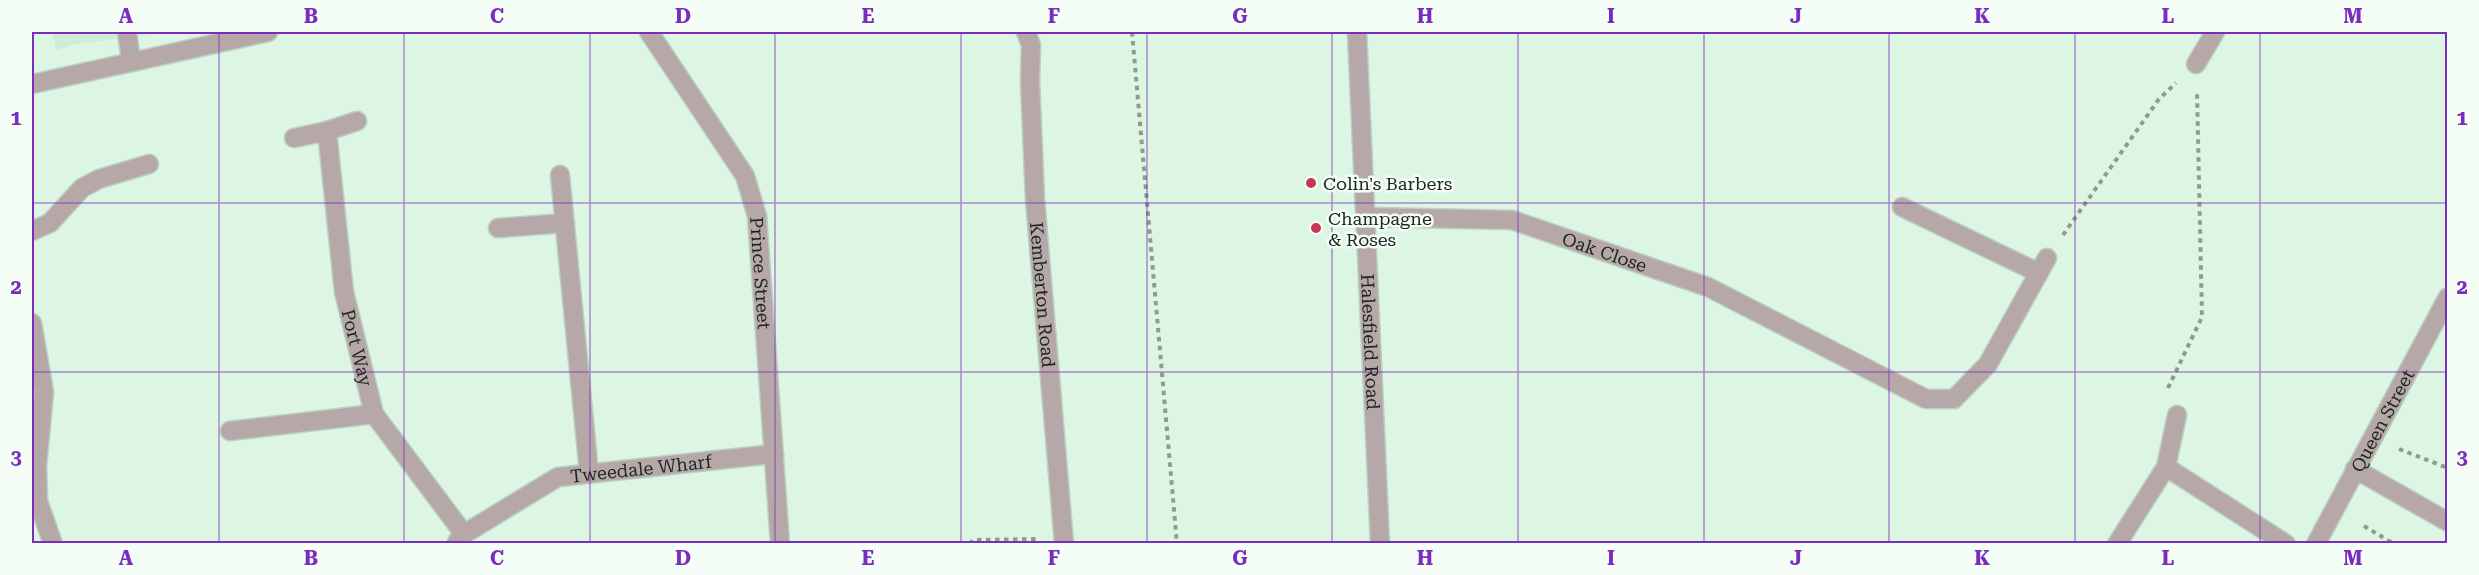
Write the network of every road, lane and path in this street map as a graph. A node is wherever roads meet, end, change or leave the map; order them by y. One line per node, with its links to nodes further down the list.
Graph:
1 (127, 32): 8 (street)
2 (268, 32): 8 (street)
3 (649, 32): 28 (street, Prince Street)
4 (1132, 32): 40 (path)
5 (1358, 32): 17 (street, Halesfield Road)
6 (2215, 32): 9 (street)
7 (1032, 36): 36 (street, Kemberton Road)
8 (131, 61): 10 (street)
9 (2196, 64): 21 (path); 25 (path)
10 (32, 84)
11 (357, 121): 12 (street)
12 (327, 131): 13 (street); 24 (street, Port Way)
13 (294, 138)
14 (149, 164): 20 (street)
15 (560, 175): 18 (street)
16 (1902, 207): 21 (street)
17 (1367, 218): 21 (street, Oak Close); 41 (street, Halesfield Road)
18 (565, 224): 19 (street); 32 (street)
19 (498, 228)
20 (32, 231)
21 (2043, 265)
22 (2448, 297): 31 (street, Queen Street)
23 (32, 323): 37 (street)
24 (374, 414): 26 (street); 35 (street, Port Way)
25 (2177, 415): 29 (street)
26 (230, 431)
27 (2393, 446): 30 (path)
28 (774, 454): 32 (street, Tweedale Wharf); 38 (street, Prince Street)
29 (2166, 467): 42 (street); 43 (street)
30 (2448, 468)
31 (2355, 469): 33 (street); 44 (street, Queen Street)
32 (589, 473): 35 (street, Tweedale Wharf)
33 (2448, 522)
34 (2364, 526): 45 (path)
35 (460, 539)
36 (1064, 540): 39 (path)
37 (52, 543)
38 (780, 543)
39 (970, 543)
40 (1177, 543)
41 (1380, 543)
42 (2117, 543)
43 (2286, 543)
44 (2316, 543)
45 (2394, 543)

